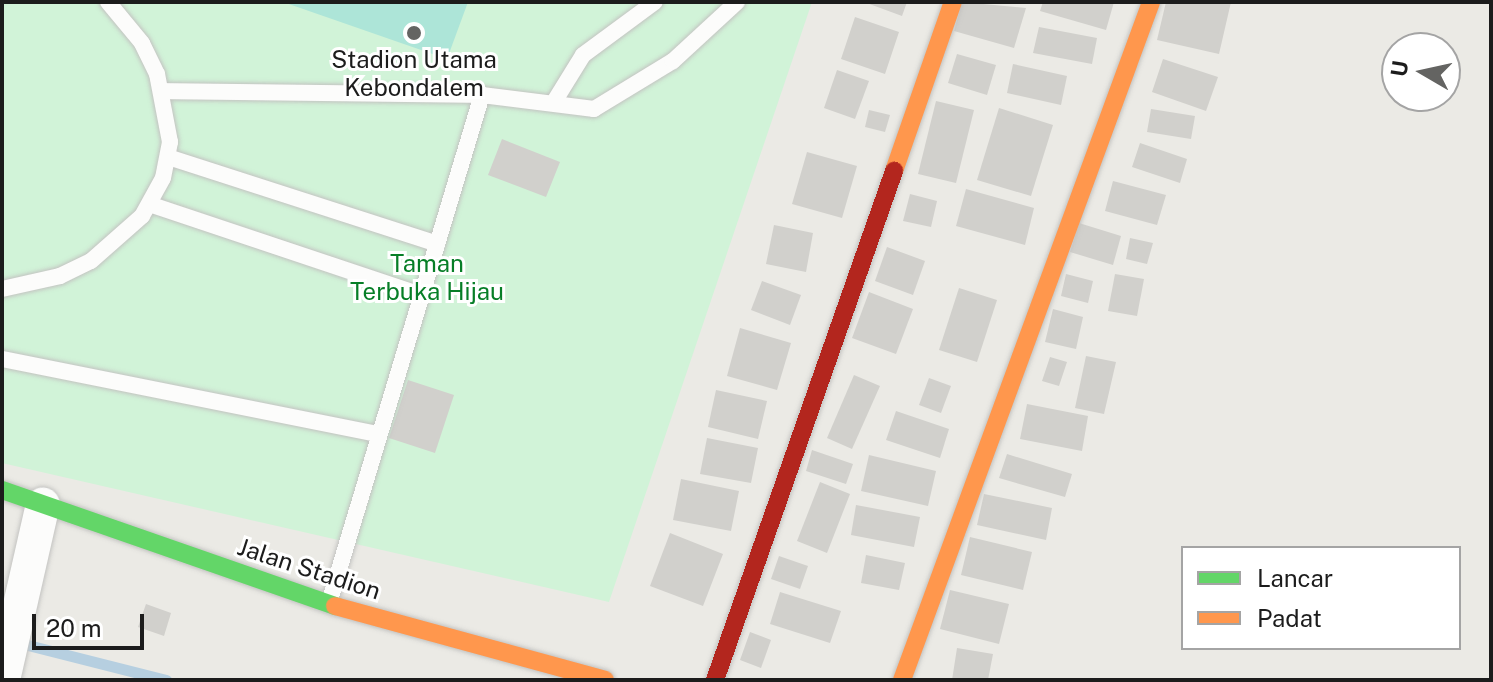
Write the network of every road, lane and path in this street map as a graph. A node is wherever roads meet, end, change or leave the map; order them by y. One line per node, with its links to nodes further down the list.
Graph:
1 (108, 2): 6 (lane)
2 (655, 2): 8 (lane)
3 (737, 2): 8 (lane)
4 (953, 2): 21 (street)
5 (1151, 2): 22 (street)
6 (162, 91): 7 (lane); 9 (lane)
7 (482, 95): 8 (lane); 11 (lane)
8 (554, 102)
9 (168, 157): 10 (lane); 11 (lane)
10 (152, 205): 12 (lane); 13 (lane)
11 (437, 244): 13 (lane)
12 (2, 289)
13 (421, 295): 15 (lane)
14 (2, 359): 15 (lane)
15 (378, 434): 18 (lane)
16 (2, 490): 17 (street, Jalan Stadion)
17 (43, 504): 18 (street, Jalan Stadion); 19 (street)
18 (328, 604): 20 (street, Jalan Stadion)
19 (6, 665)
20 (605, 680)
21 (715, 680)
22 (902, 680)

